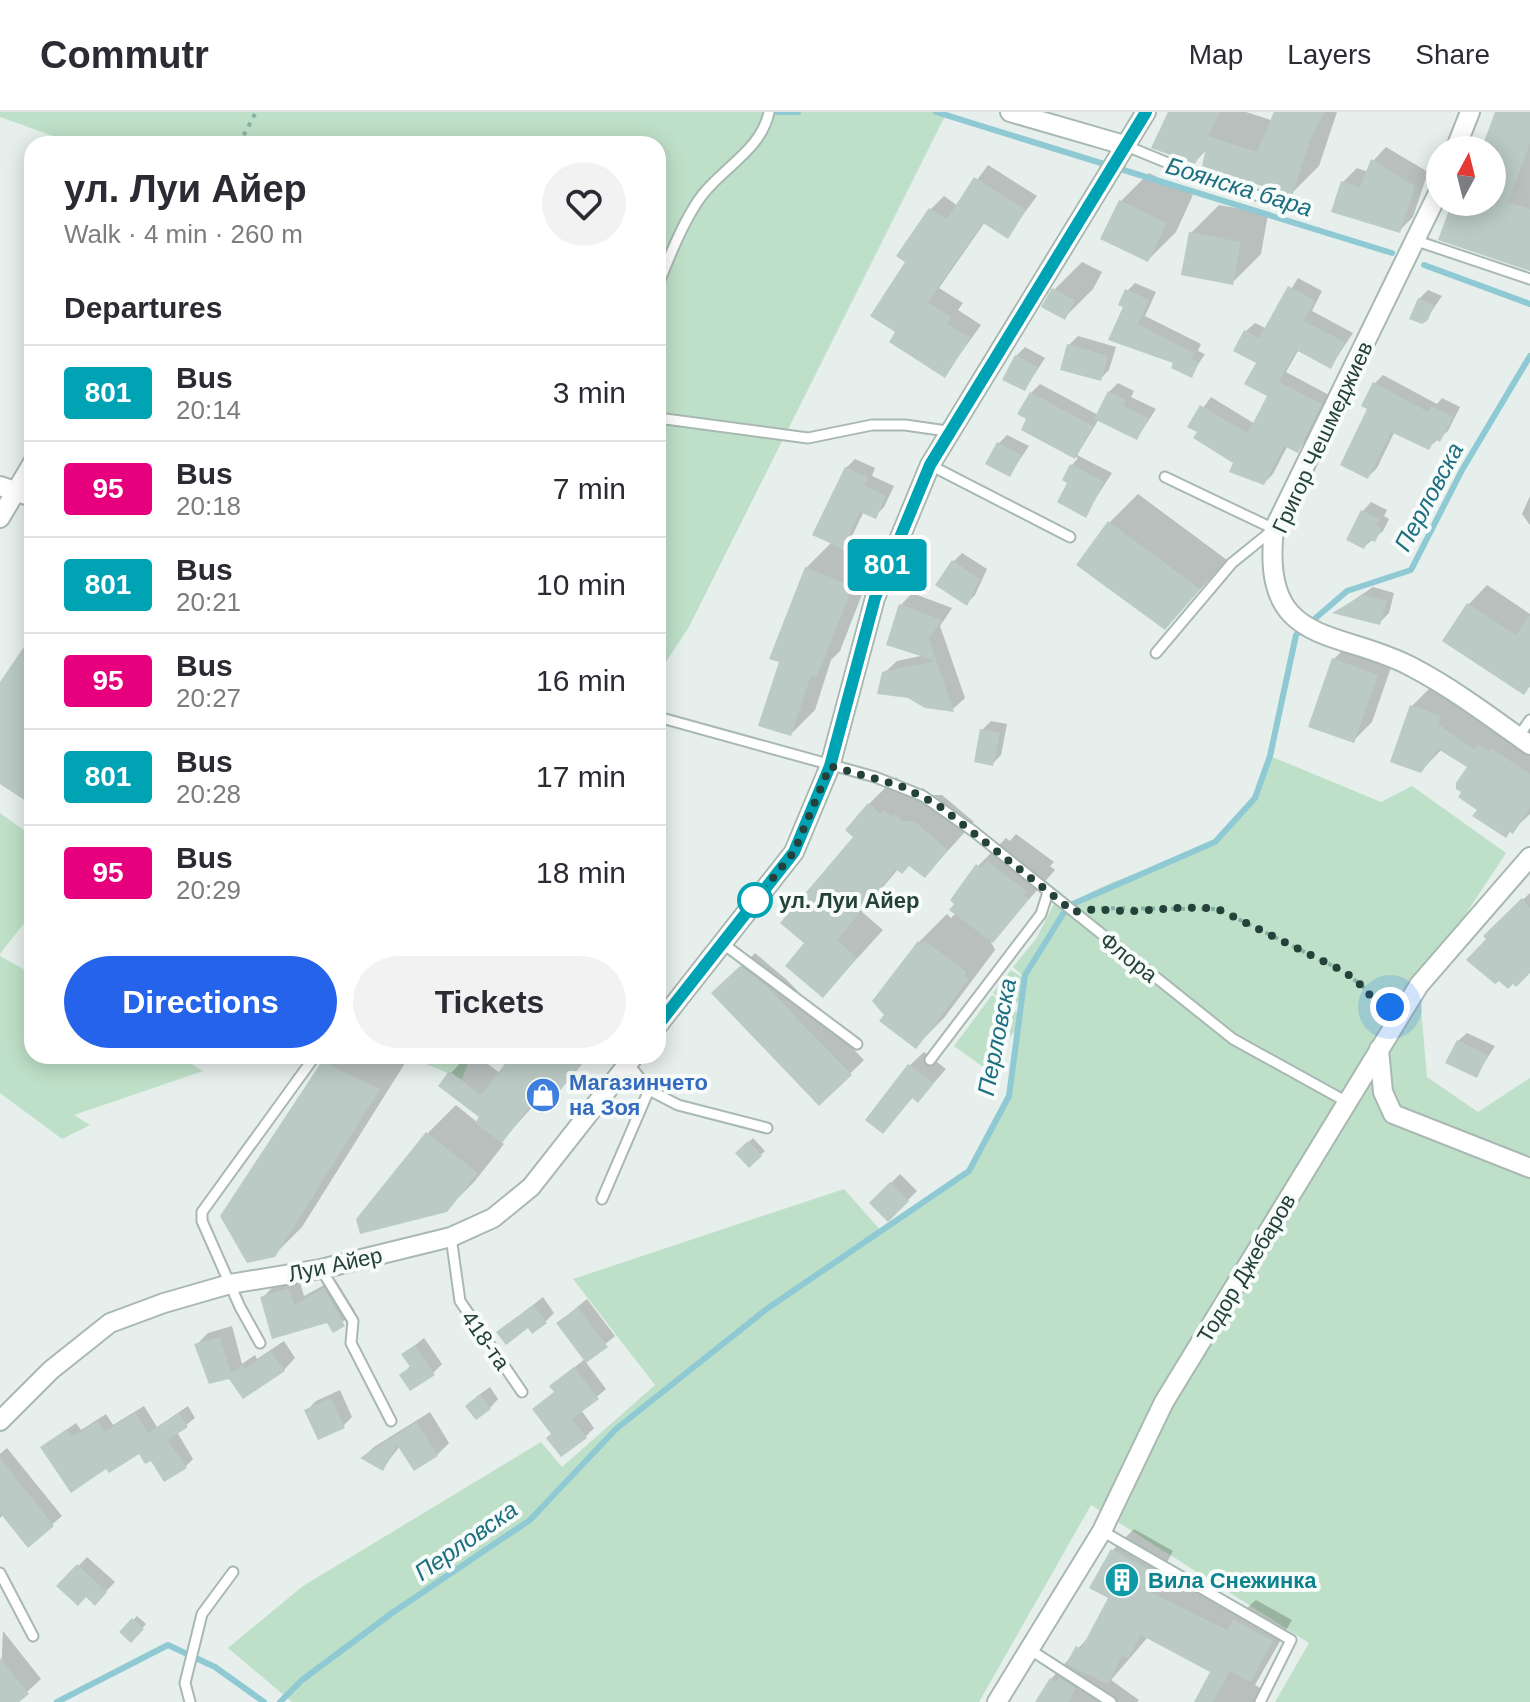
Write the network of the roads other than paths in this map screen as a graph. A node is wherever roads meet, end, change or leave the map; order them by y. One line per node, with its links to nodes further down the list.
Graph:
1 (769, 112): 10 (lane)
2 (1010, 112): 6 (street)
3 (1146, 112): 6 (street)
4 (1470, 112): 5 (street)
5 (1461, 136)
6 (1115, 161): 7 (lane); 13 (street)
7 (1286, 204)
8 (1428, 216): 9 (street, Григор Чешмеджиев)
9 (1417, 241): 11 (lane); 18 (street, Григор Чешмеджиев)
10 (666, 268)
11 (1530, 279)
12 (666, 419): 13 (lane)
13 (947, 431): 14 (street)
14 (930, 465): 19 (lane); 24 (street)
15 (1165, 477): 18 (lane)
16 (16, 492): 17 (street)
17 (0, 518)
18 (1274, 529): 20 (lane); 23 (street, Григор Чешмеджиев)
19 (1070, 537)
20 (1156, 653)
21 (666, 719): 24 (lane, Флора)
22 (1530, 720): 23 (lane)
23 (1524, 741)
24 (830, 766): 26 (lane, Флора); 27 (street)
25 (1530, 857): 30 (street, Тодор Джебаров)
26 (1048, 892): 31 (lane); 36 (lane, Флора)
27 (722, 943): 28 (street); 29 (lane)
28 (666, 1015)
29 (857, 1044)
30 (1379, 1049): 36 (street, Тодор Джебаров); 38 (street)
31 (930, 1060)
32 (309, 1064): 42 (lane)
33 (628, 1064): 40 (street, Луи Айер)
34 (633, 1064): 35 (lane)
35 (649, 1090): 37 (lane); 39 (lane)
36 (1347, 1102): 47 (street, Тодор Джебаров)
37 (767, 1128)
38 (1530, 1168)
39 (602, 1199)
40 (451, 1237): 41 (street, Луи Айер); 44 (lane, 418-та)
41 (321, 1269): 42 (street, Луи Айер); 46 (lane)
42 (230, 1284): 43 (lane); 45 (street, Луи Айер)
43 (260, 1343)
44 (522, 1392)
45 (0, 1421)
46 (391, 1421)
47 (1102, 1531): 51 (street, Тодор Джебаров); 55 (lane)
48 (233, 1572): 52 (lane)
49 (0, 1573): 50 (lane)
50 (33, 1636)
51 (1029, 1649): 53 (street, Тодор Джебаров); 54 (lane)
52 (190, 1702)
53 (997, 1702)
54 (1111, 1702)
55 (1260, 1702)

